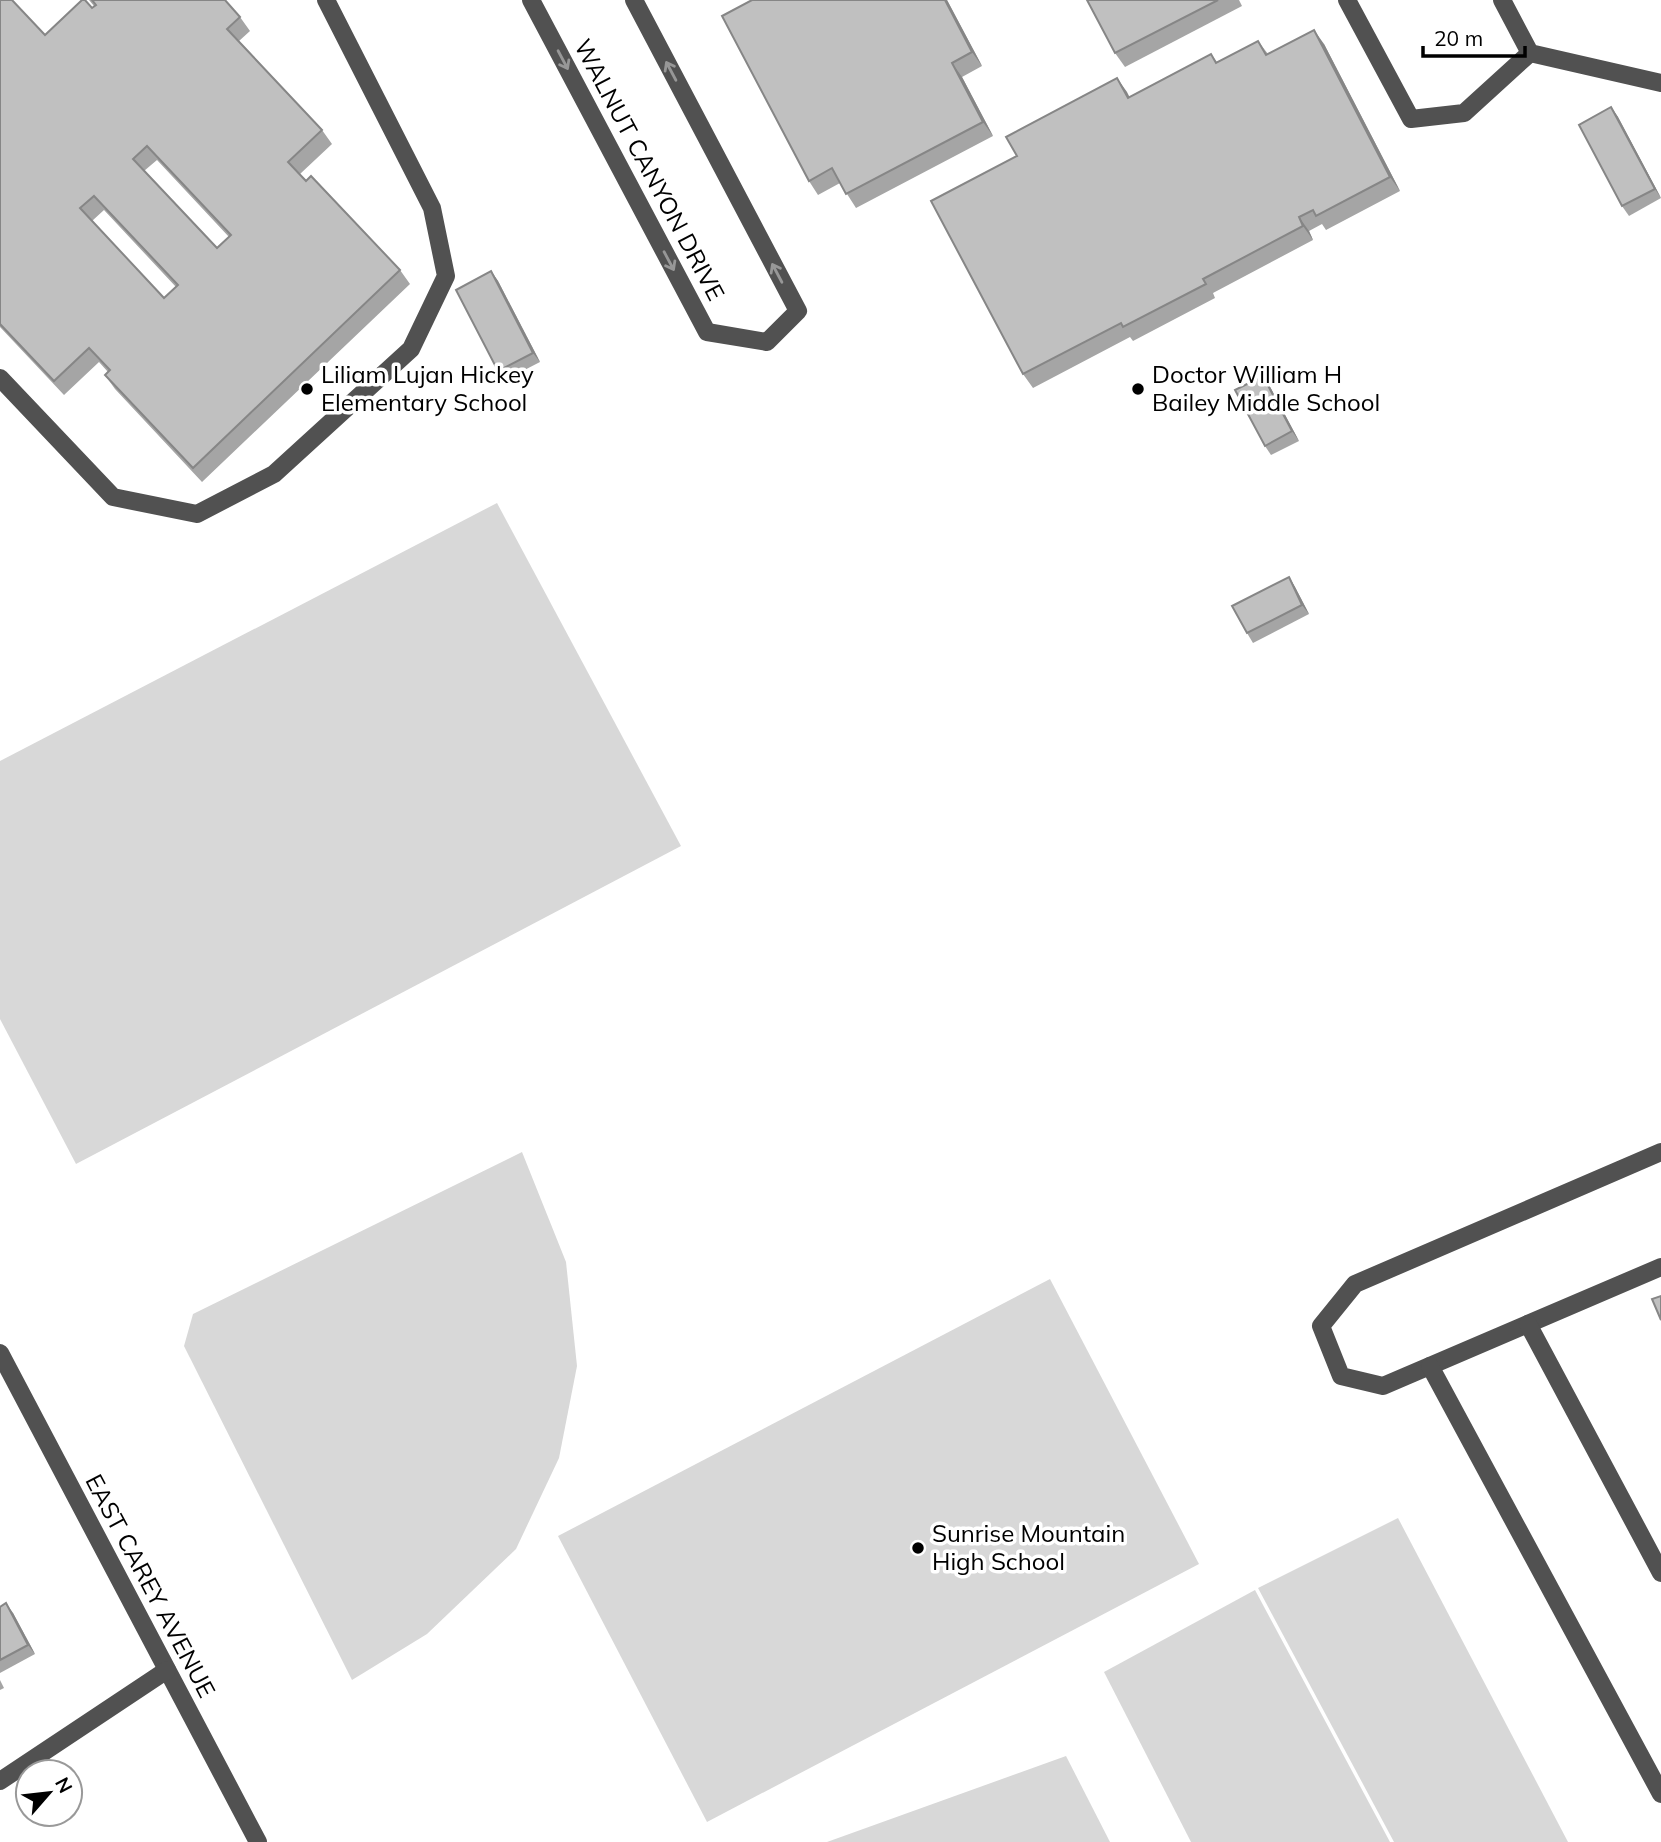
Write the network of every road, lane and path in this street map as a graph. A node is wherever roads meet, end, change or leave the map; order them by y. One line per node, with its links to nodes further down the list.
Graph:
1 (326, 0): 8 (street)
2 (531, 0): 3 (street, WALNUT CANYON DRIVE, one-way to 3)
3 (634, 0)
4 (1347, 0): 6 (street)
5 (1502, 0): 6 (street)
6 (1531, 53): 7 (street)
7 (1661, 83)
8 (0, 378)
9 (1661, 1152): 13 (street)
10 (1661, 1267): 11 (street)
11 (1528, 1324): 13 (street); 14 (street)
12 (0, 1353): 15 (street, EAST CAREY AVENUE)
13 (1430, 1366): 17 (street)
14 (1661, 1573)
15 (167, 1670): 16 (street); 18 (street, EAST CAREY AVENUE)
16 (0, 1781)
17 (1661, 1794)
18 (258, 1842)

